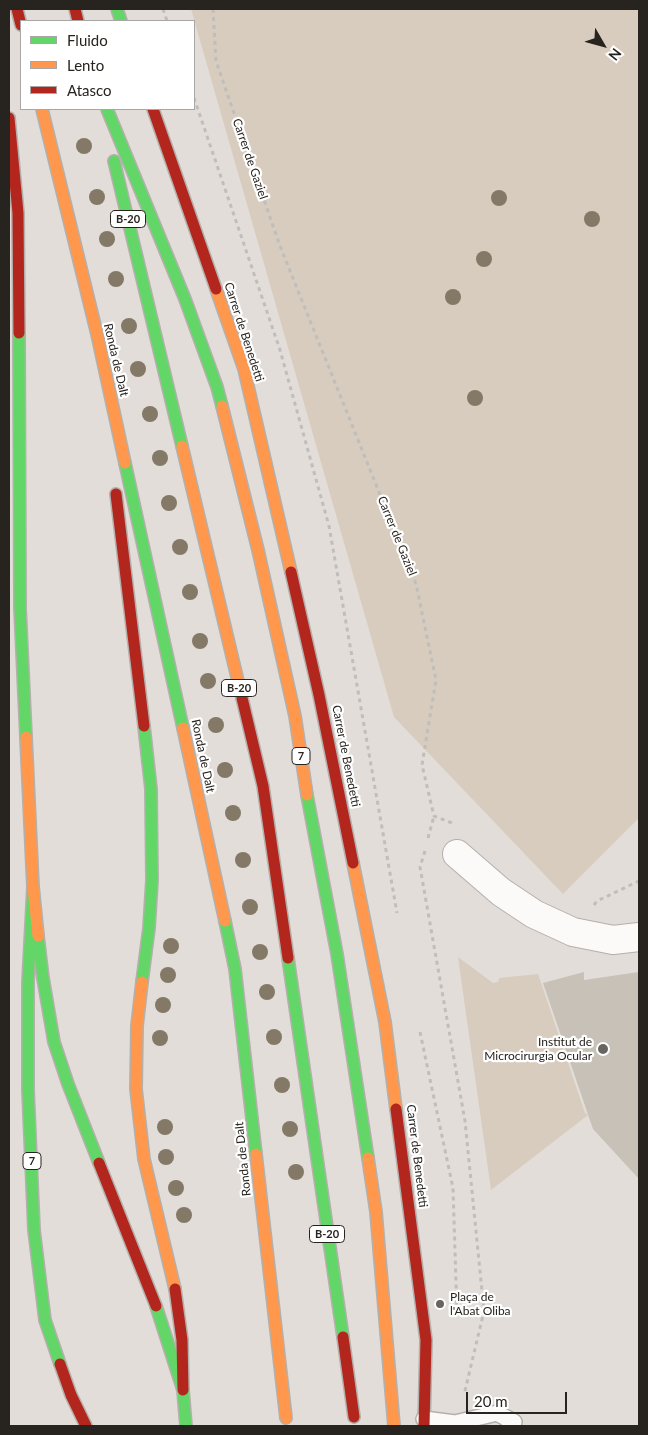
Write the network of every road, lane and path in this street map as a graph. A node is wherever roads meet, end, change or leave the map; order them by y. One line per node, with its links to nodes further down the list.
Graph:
1 (213, 9): 11 (path, Carrer de Gaziel)
2 (42, 110): 7 (main road, Ronda de Dalt)
3 (102, 110): 21 (main road, B-20)
4 (107, 110): 26 (main road, 7)
5 (153, 110): 23 (main road, Carrer de Benedetti)
6 (9, 118): 9 (main road)
7 (97, 334): 8 (main road); 22 (main road, Ronda de Dalt)
8 (111, 453)
9 (14, 457): 16 (main road)
10 (114, 482): 19 (main road)
11 (434, 816): 12 (path); 14 (path)
12 (427, 842)
13 (425, 850): 20 (path)
14 (457, 854): 18 (street)
15 (639, 881): 17 (path)
16 (33, 887): 19 (main road); 24 (main road, 7)
17 (593, 906)
18 (639, 937)
19 (183, 1390): 25 (main road)
20 (462, 1403)
21 (354, 1417)
22 (286, 1418)
23 (424, 1423): 27 (lane)
24 (86, 1426)
25 (186, 1426)
26 (394, 1426)
27 (509, 1426)

